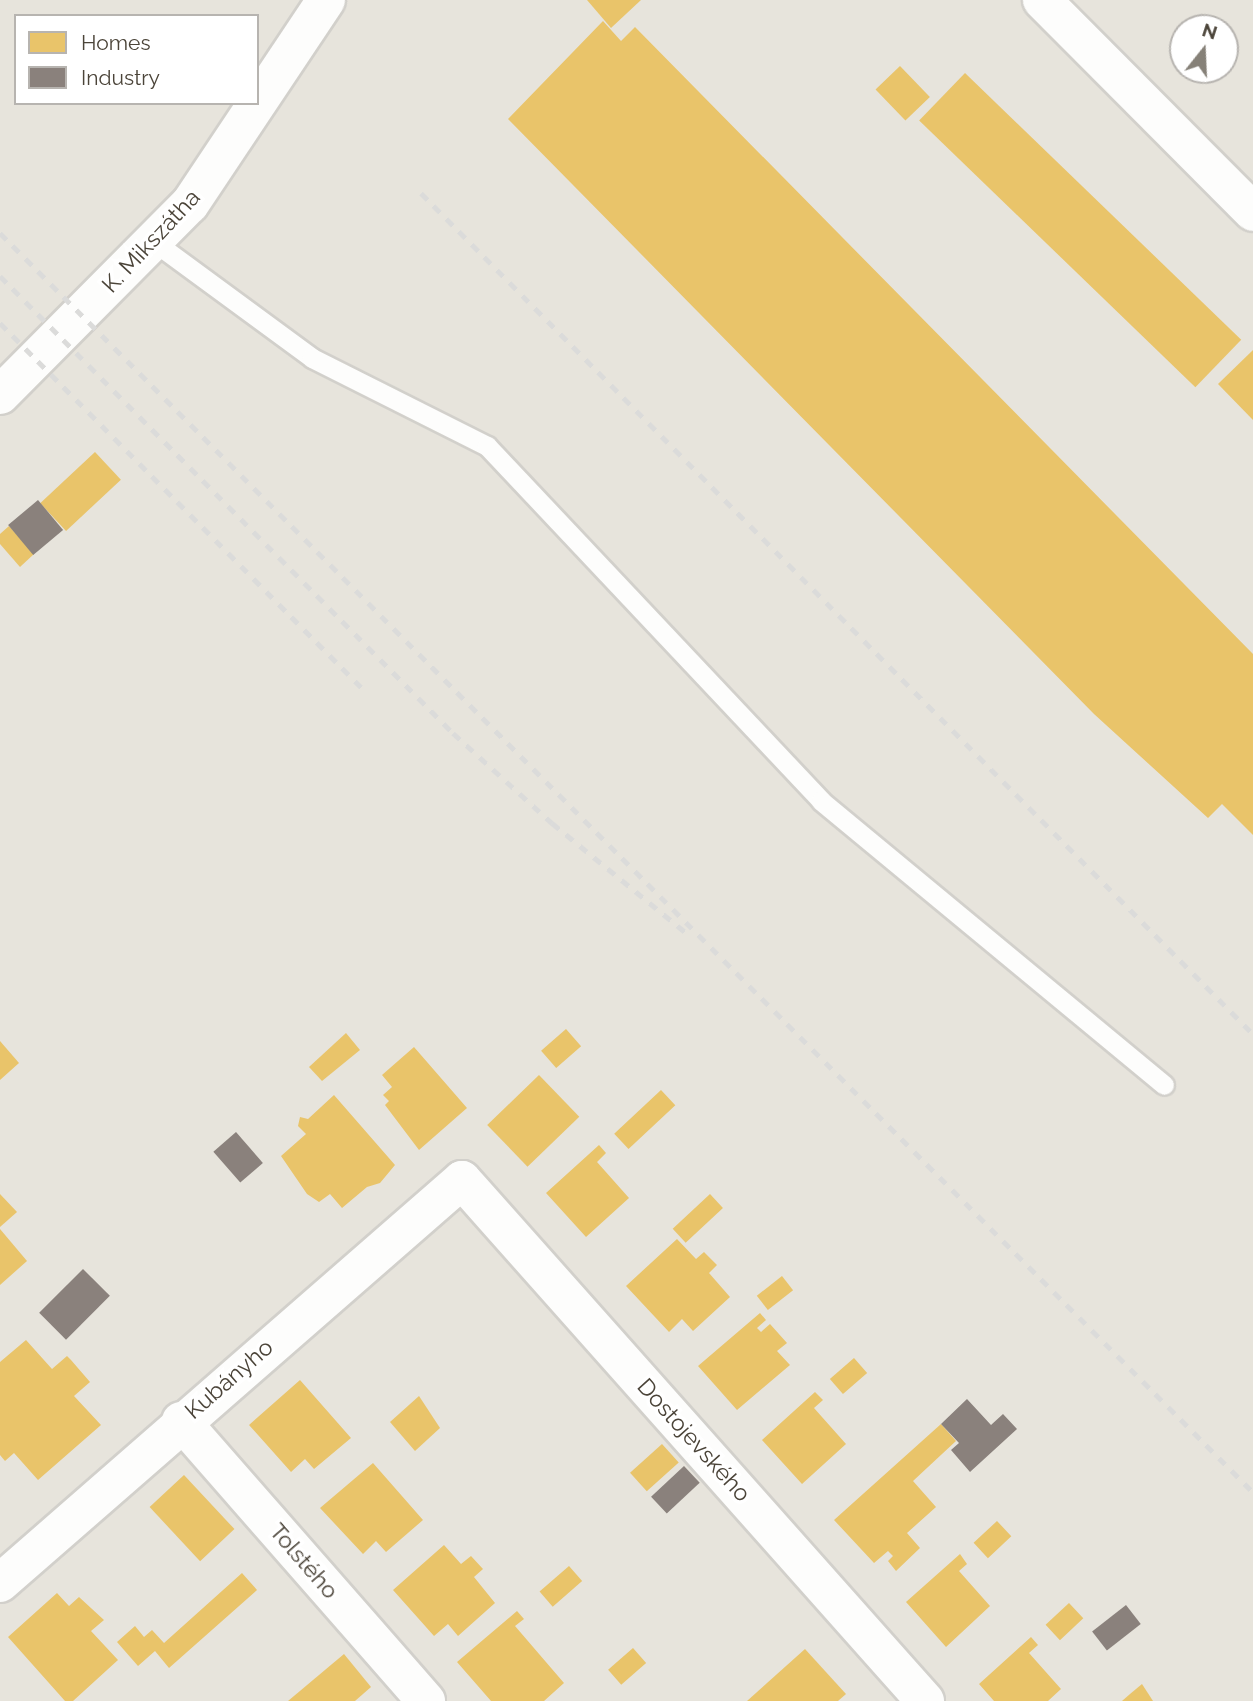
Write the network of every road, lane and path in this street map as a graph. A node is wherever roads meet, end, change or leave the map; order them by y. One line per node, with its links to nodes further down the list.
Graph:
1 (326, 0): 3 (street, K. Mikszátha)
2 (1042, 0): 5 (street)
3 (259, 100)
4 (256, 105): 6 (street, K. Mikszátha)
5 (1253, 212)
6 (153, 241): 7 (street, K. Mikszátha); 8 (lane)
7 (0, 395)
8 (1164, 1086)
9 (462, 1180): 10 (street, Kubányho); 13 (street, Dostojevského)
10 (181, 1421): 11 (street, Kubányho); 12 (street, Tolstého)
11 (0, 1583)
12 (426, 1701)
13 (925, 1701)

